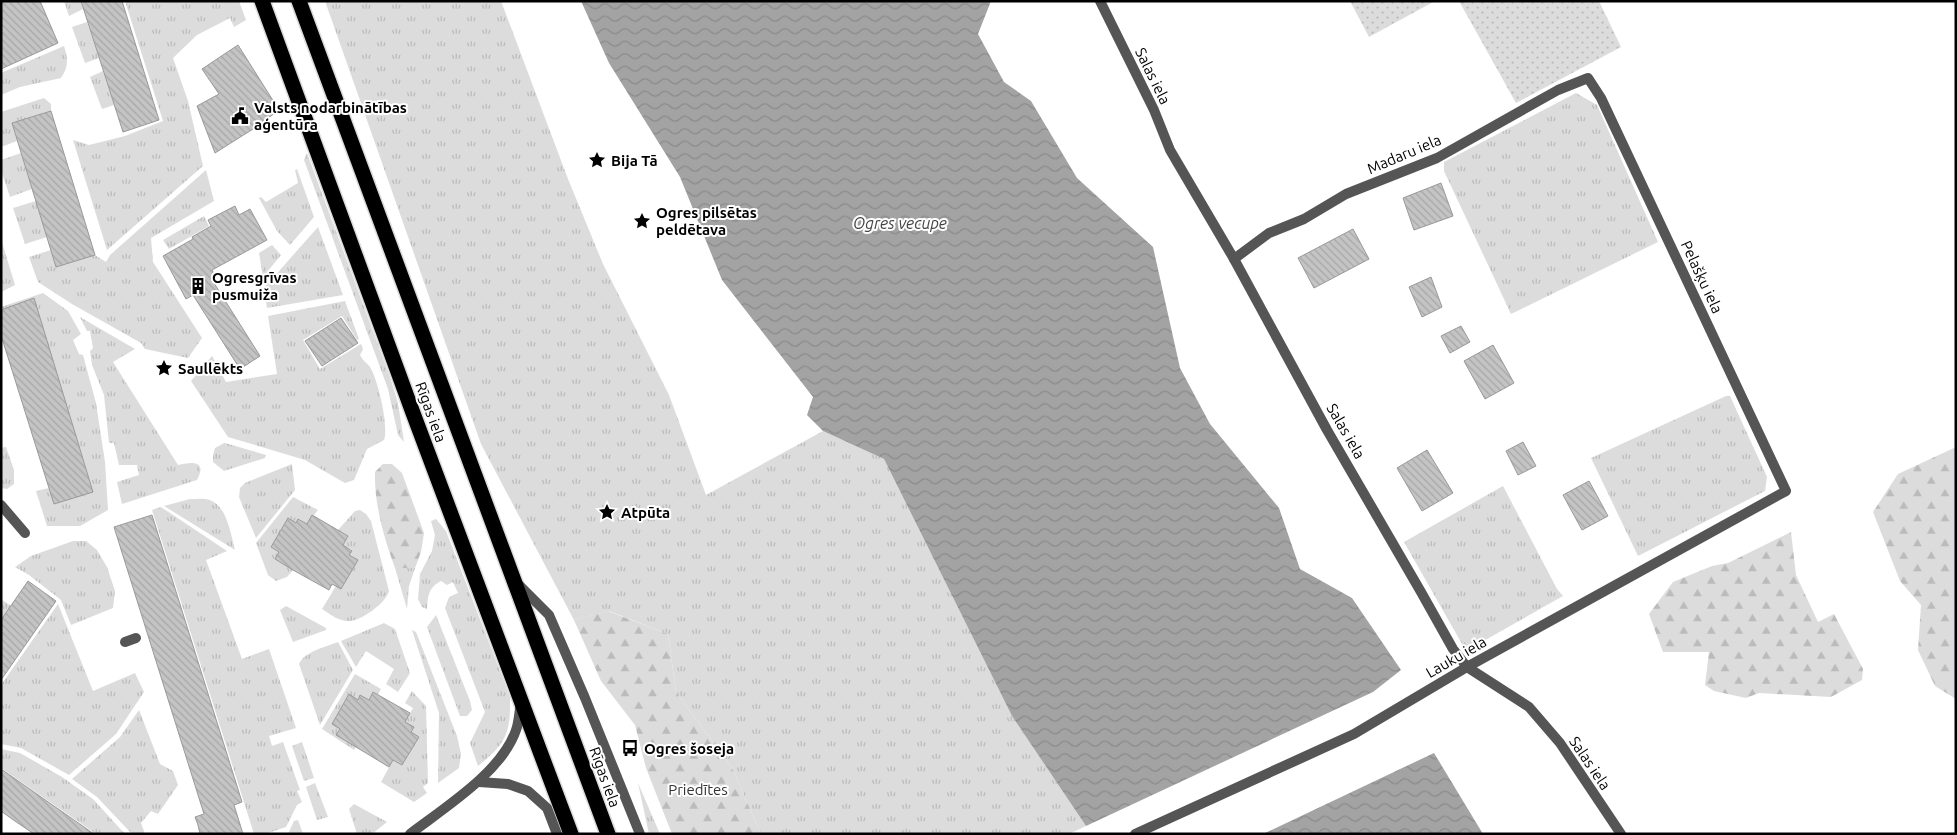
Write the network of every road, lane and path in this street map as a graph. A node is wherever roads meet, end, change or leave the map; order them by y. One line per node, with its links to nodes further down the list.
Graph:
1 (262, 1): 13 (highway, Rīgas iela)
2 (298, 1): 9 (highway, Rīgas iela)
3 (1100, 1): 5 (street, Salas iela)
4 (1588, 78): 5 (street, Madaru iela); 6 (street, Pelašķu iela)
5 (1234, 260): 12 (street, Salas iela)
6 (1786, 491): 12 (street, Lauku iela)
7 (1, 506): 8 (street)
8 (25, 533)
9 (512, 578): 18 (highway, Rīgas iela); 19 (street)
10 (136, 638): 11 (street)
11 (125, 642)
12 (1466, 667): 20 (street, Lauku iela); 21 (street, Salas iela)
13 (522, 700): 14 (street); 17 (highway, Rīgas iela)
14 (479, 782): 15 (street); 16 (street)
15 (410, 834)
16 (557, 834)
17 (571, 834)
18 (608, 834)
19 (640, 834)
20 (1135, 834)
21 (1621, 834)

